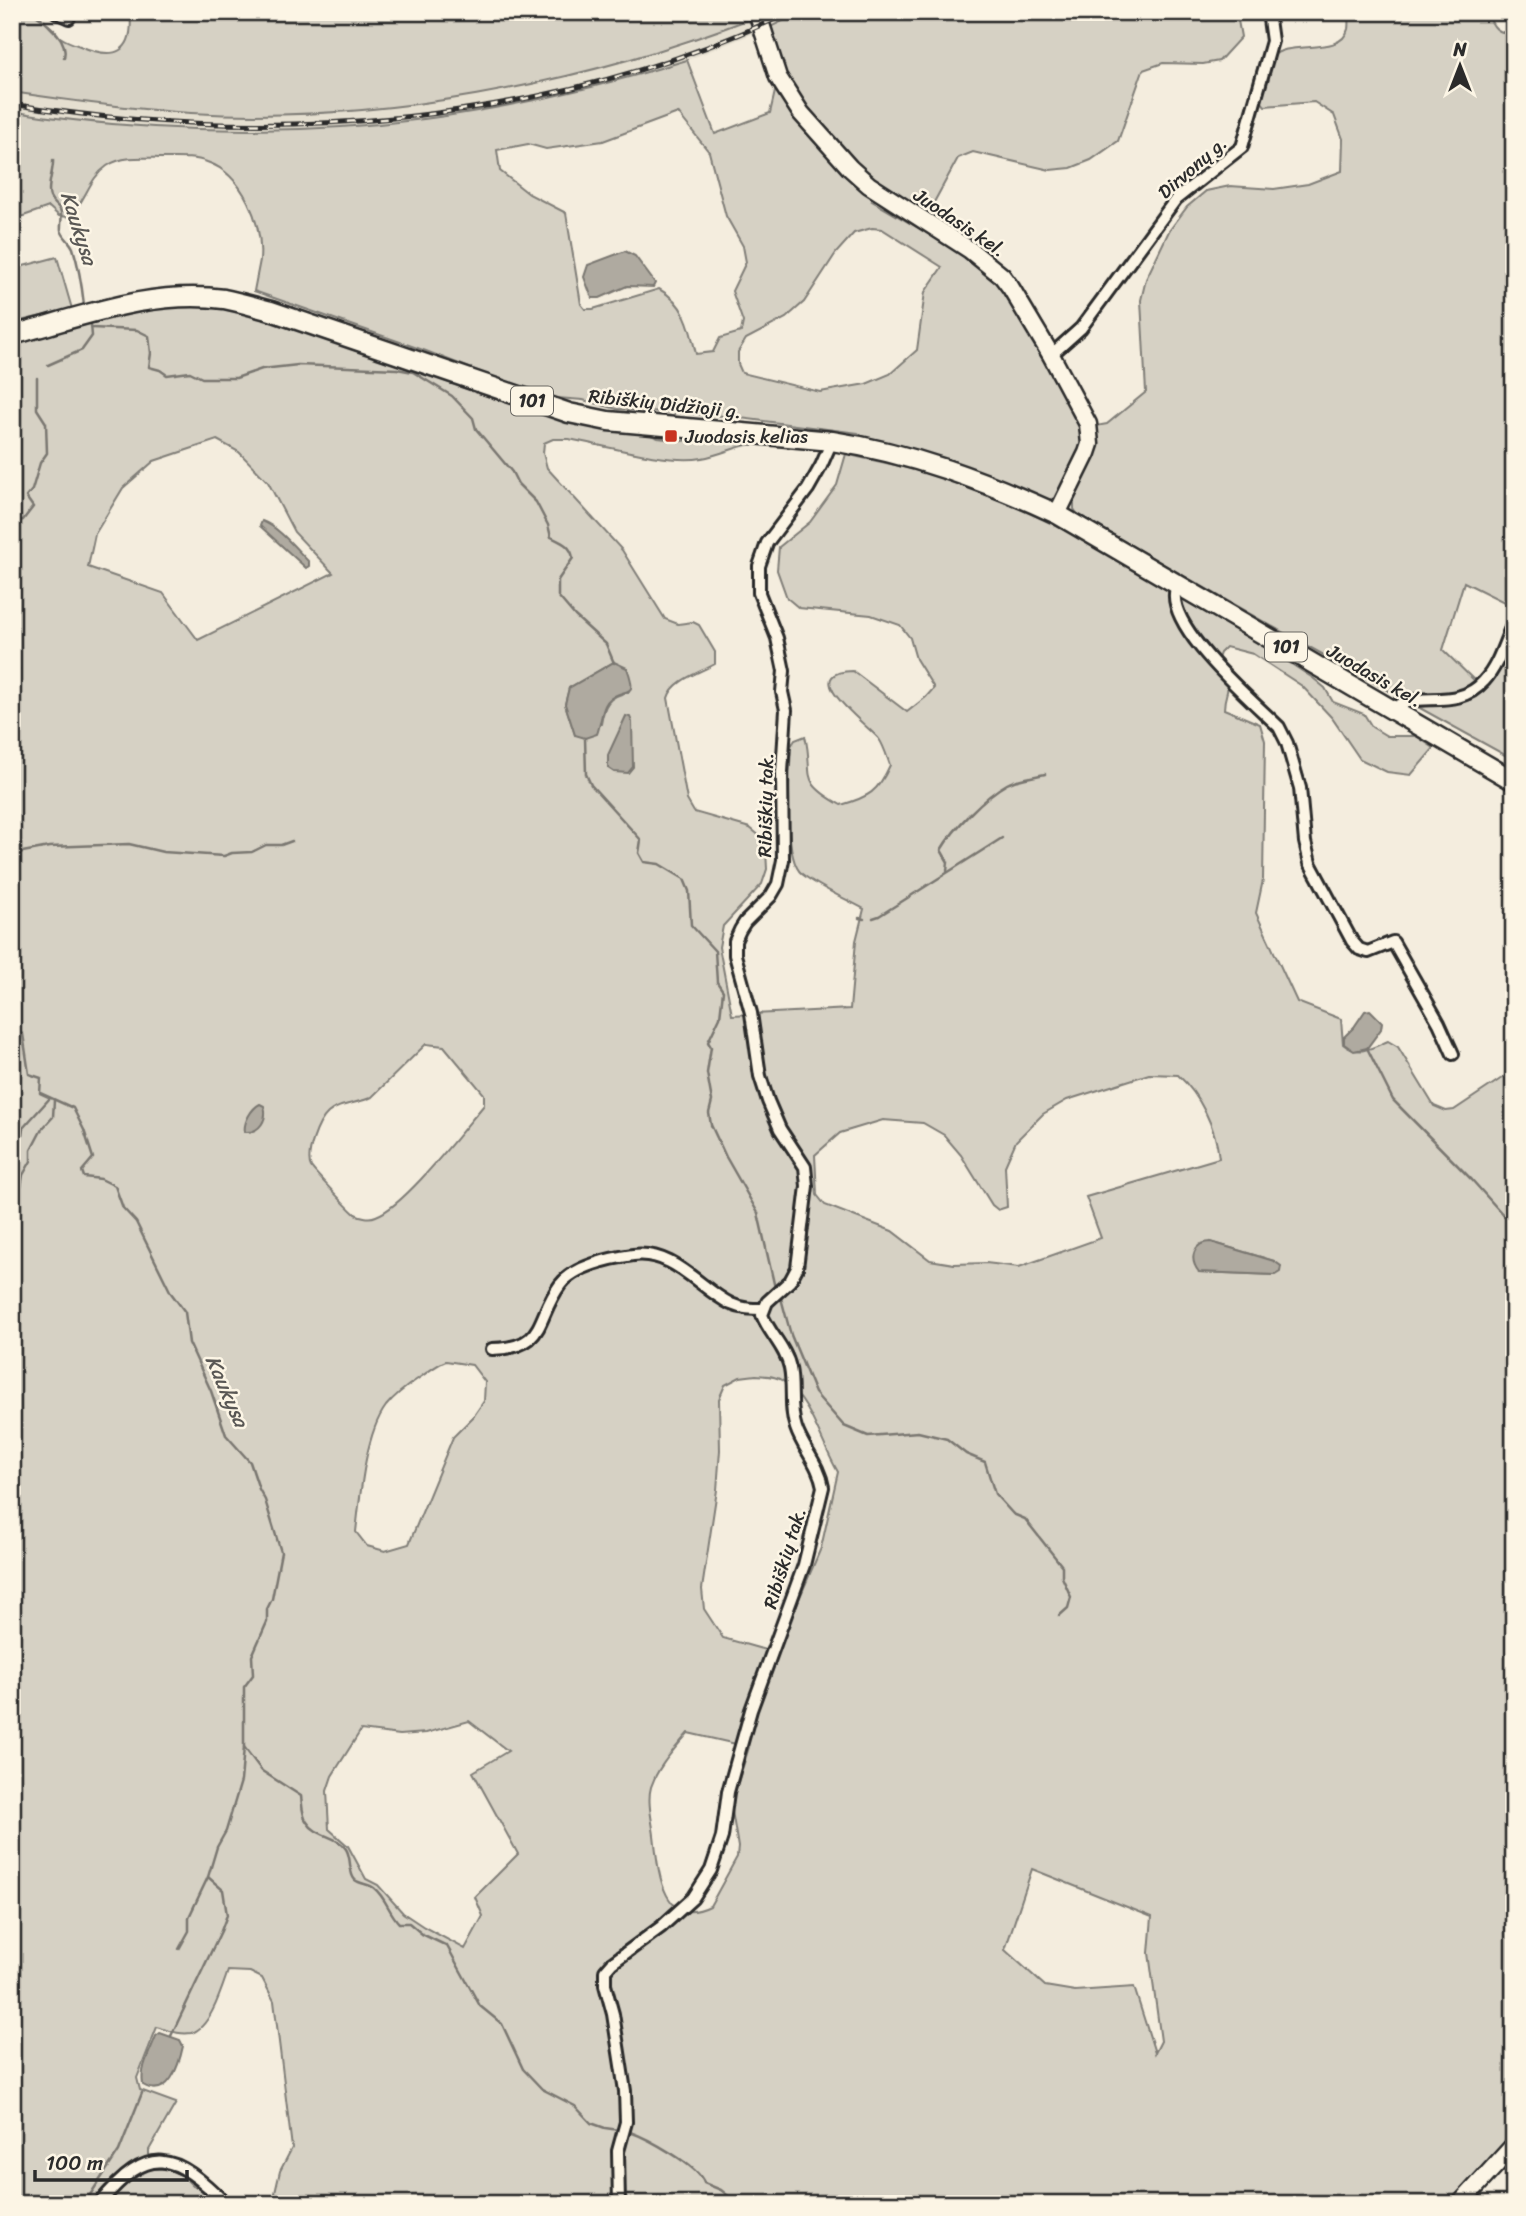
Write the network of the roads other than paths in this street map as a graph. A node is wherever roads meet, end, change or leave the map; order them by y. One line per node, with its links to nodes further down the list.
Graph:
1 (55, 12): 3 (street)
2 (1268, 12): 6 (street, Dirvonų g.)
3 (69, 18)
4 (759, 19): 6 (street, Juodasis kel.)
5 (12, 335): 7 (main road, Ribiškių Didžioji g. / 101)
6 (1052, 355): 8 (street, Juodasis kel.)
7 (832, 441): 8 (main road, Ribiškių Didžioji g. / 101); 14 (street, Ribiškių tak.)
8 (1057, 514): 9 (main road, Ribiškių Didžioji g. / 101)
9 (1178, 584): 11 (main road, Juodasis kel. / 101); 13 (street)
10 (1514, 621): 11 (street)
11 (1393, 710): 12 (main road, Juodasis kel. / 101)
12 (1514, 781)
13 (1453, 1055)
14 (763, 1309): 15 (street); 19 (street, Ribiškių tak.)
15 (492, 1349)
16 (1514, 2145): 20 (street)
17 (99, 2204): 18 (street)
18 (226, 2204)
19 (620, 2204)
20 (1460, 2204)

